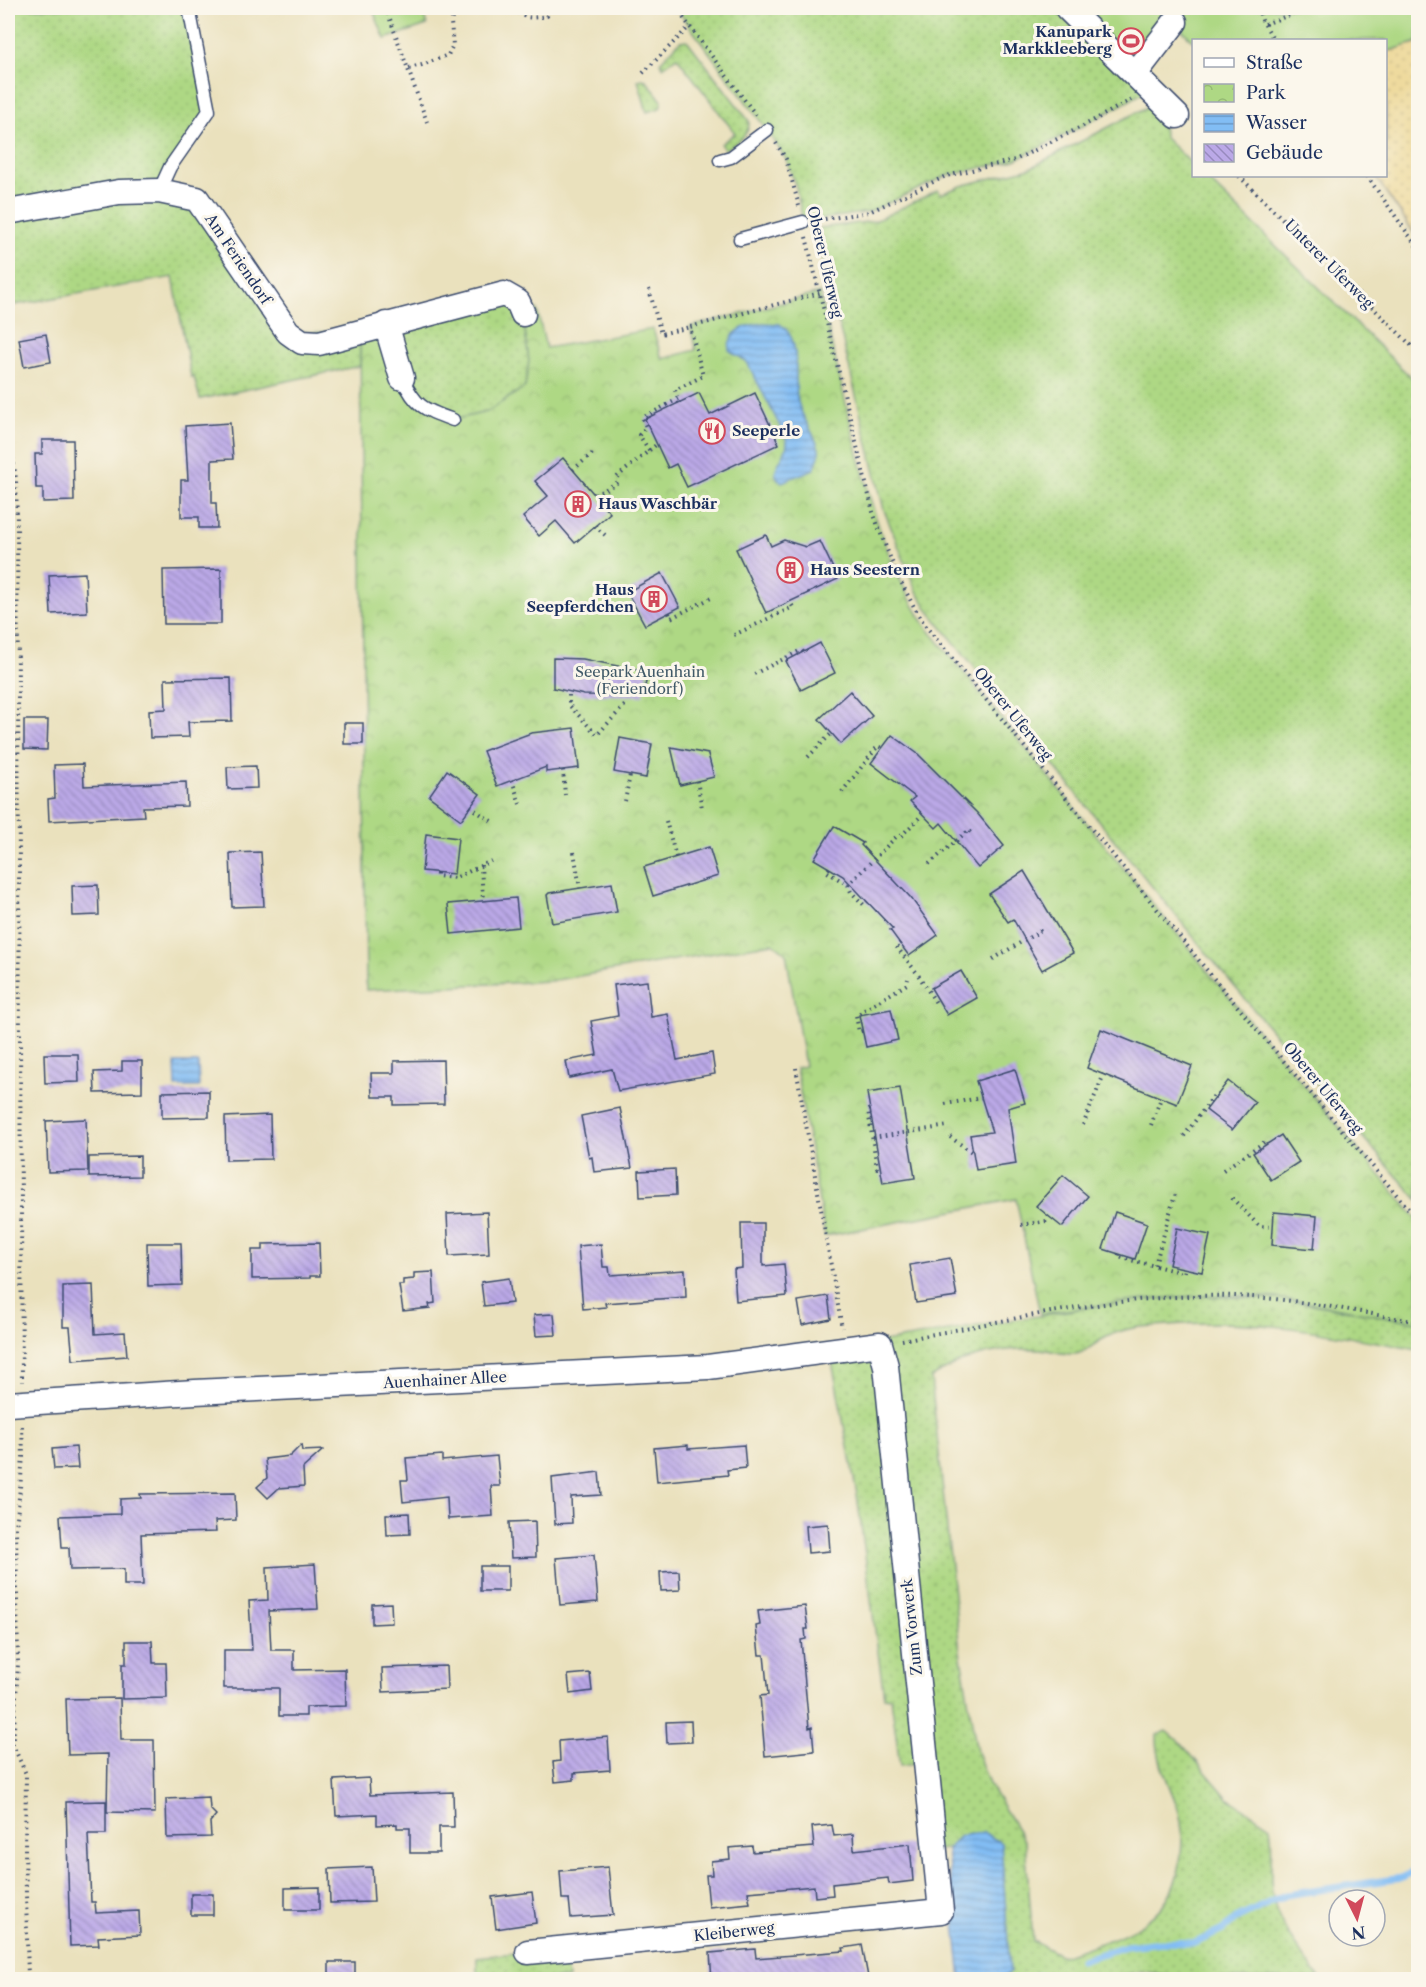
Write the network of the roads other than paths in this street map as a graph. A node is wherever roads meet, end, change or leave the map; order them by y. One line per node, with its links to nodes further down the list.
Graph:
1 (189, 8): 8 (lane)
2 (1067, 8): 4 (street)
3 (1177, 15): 4 (street)
4 (1149, 82): 5 (street)
5 (1177, 116)
6 (767, 130): 7 (lane)
7 (720, 160)
8 (159, 191): 9 (street, Am Feriendorf); 13 (street, Am Feriendorf)
9 (8, 212)
10 (803, 222): 11 (lane)
11 (740, 239)
12 (523, 314): 13 (street, Am Feriendorf)
13 (386, 324): 14 (street)
14 (402, 378): 15 (lane)
15 (453, 420)
16 (880, 1344): 17 (street, Auenhainer Allee); 18 (street, Zum Vorwerk)
17 (15, 1404)
18 (941, 1911): 19 (street, Kleiberweg)
19 (528, 1952)

